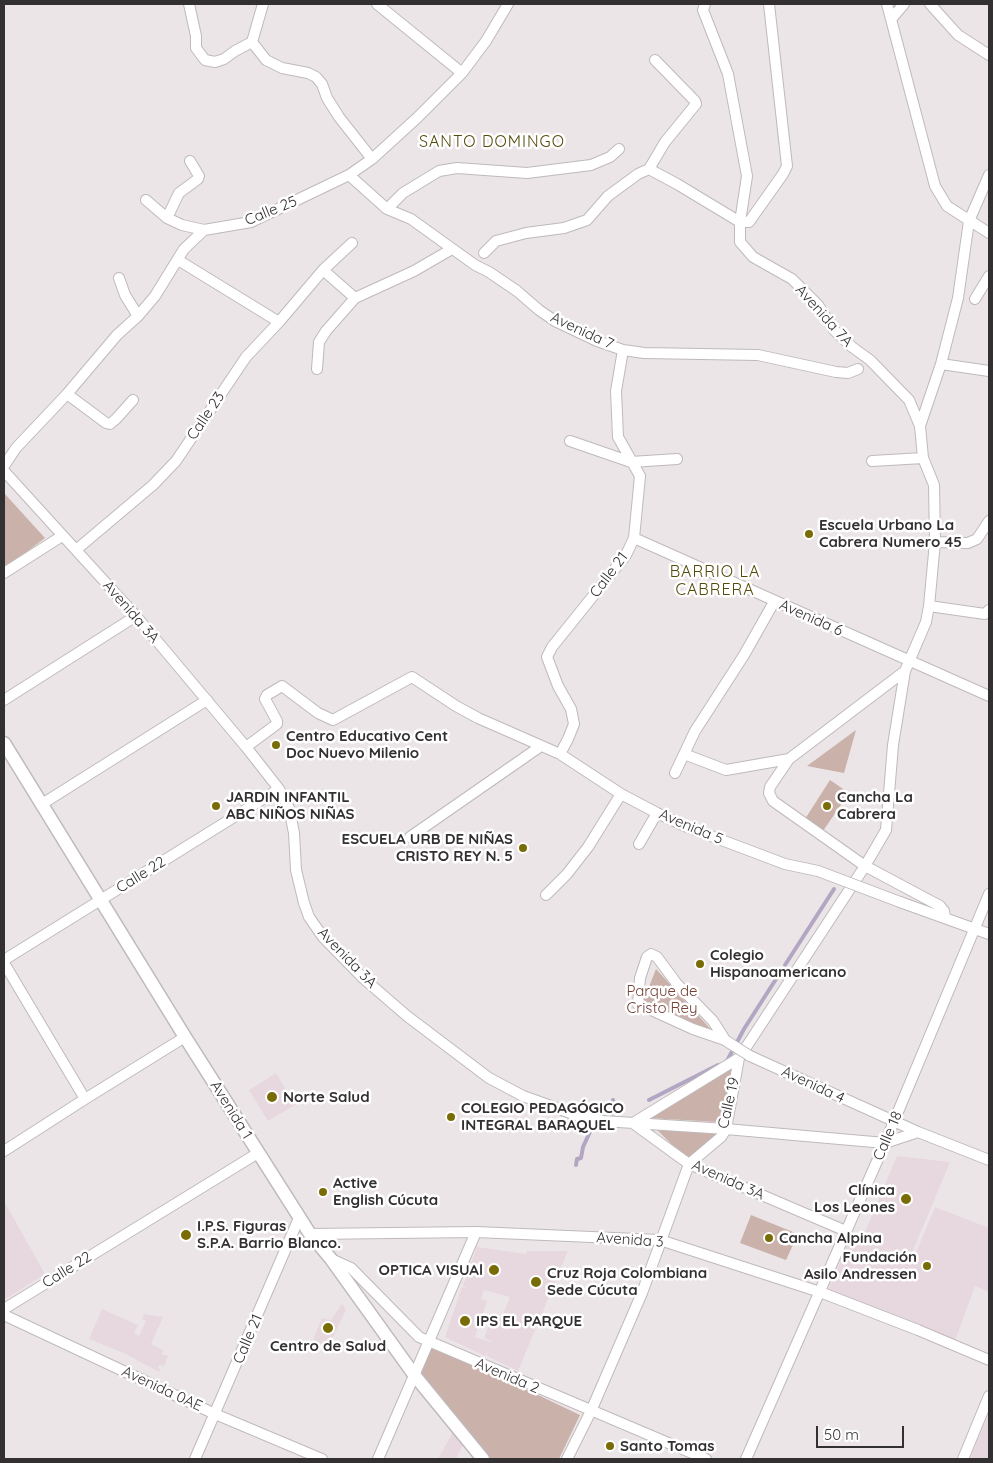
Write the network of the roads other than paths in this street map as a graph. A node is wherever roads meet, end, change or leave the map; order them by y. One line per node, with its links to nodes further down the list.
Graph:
1 (189, 4): 11 (street)
2 (263, 4): 11 (street)
3 (377, 4): 14 (street)
4 (508, 4): 14 (street, Calle 25)
5 (705, 4): 25 (street)
6 (769, 4): 25 (street)
7 (888, 4): 10 (street)
8 (904, 4): 10 (street)
9 (930, 4): 12 (street)
10 (892, 18): 24 (street)
11 (252, 42): 16 (street)
12 (989, 55)
13 (655, 60): 18 (street)
14 (462, 73): 16 (street, Calle 25)
15 (619, 149): 22 (street)
16 (372, 159): 20 (street, Calle 25)
17 (190, 161): 23 (street)
18 (649, 169): 25 (street); 30 (street)
19 (989, 175): 24 (street)
20 (349, 176): 22 (street, Avenida 7); 26 (street, Calle 25)
21 (146, 200): 23 (street)
22 (388, 209): 29 (street, Avenida 7)
23 (167, 218): 26 (street)
24 (969, 221): 27 (street); 40 (street)
25 (740, 222): 46 (street, Avenida 7A)
26 (204, 230): 31 (street)
27 (989, 233)
28 (352, 243): 32 (street, Calle 23)
29 (452, 249): 35 (street); 39 (street, Avenida 7)
30 (484, 253)
31 (178, 260): 37 (street); 38 (street)
32 (323, 270): 35 (street); 38 (street, Calle 23)
33 (989, 276): 36 (street)
34 (119, 278): 37 (street)
35 (355, 298): 41 (street)
36 (975, 299)
37 (138, 316): 44 (street)
38 (279, 322): 58 (street, Calle 23)
39 (623, 350): 42 (street, Avenida 7); 51 (street, Calle 21)
40 (941, 364): 43 (street); 46 (street)
41 (317, 369)
42 (858, 369)
43 (989, 371)
44 (67, 394): 45 (street); 52 (street)
45 (133, 400)
46 (920, 426): 48 (street, Calle 19)
47 (570, 441): 51 (street)
48 (923, 458): 50 (street); 57 (street, Calle 19)
49 (677, 459): 51 (street)
50 (872, 461)
51 (631, 462): 56 (street, Calle 21)
52 (4, 466)
53 (4, 472): 55 (street, Avenida 3A)
54 (989, 521): 57 (street)
55 (62, 536): 58 (street, Avenida 3A); 59 (street)
56 (634, 538): 60 (street, Avenida 6); 72 (street, Calle 21)
57 (935, 542): 61 (street, Calle 19)
58 (76, 550): 63 (street, Avenida 3A)
59 (4, 573)
60 (774, 602): 64 (street, Avenida 6); 73 (street)
61 (929, 606): 62 (street); 64 (street, Calle 19)
62 (989, 610)
63 (136, 616): 67 (street); 68 (street, Avenida 3A)
64 (909, 661): 65 (street, Calle 19); 66 (street, Avenida 6)
65 (905, 671): 74 (street); 82 (street, Calle 19)
66 (989, 696)
67 (4, 700)
68 (207, 700): 70 (street, Avenida 3A); 78 (street)
69 (540, 746): 70 (street, Avenida 5); 72 (street, Avenida 5); 80 (street)
70 (246, 747): 76 (street, Avenida 3A)
71 (6, 751): 78 (street, Avenida 1)
72 (560, 754): 77 (street, Avenida 5)
73 (684, 754): 74 (street); 75 (street)
74 (789, 759): 82 (street)
75 (675, 773)
76 (279, 789): 85 (street, Calle 22); 95 (street, Avenida 3A)
77 (621, 794): 79 (street, Avenida 5); 84 (street)
78 (42, 804): 85 (street, Avenida 1)
79 (657, 813): 81 (street); 86 (street, Avenida 5, bridge)
80 (410, 837)
81 (639, 844)
82 (865, 866): 86 (street); 92 (street, Calle 19)
83 (989, 894): 87 (street, Calle 18)
84 (546, 895)
85 (100, 900): 89 (street, Calle 22); 90 (street, Avenida 1)
86 (945, 918): 87 (street, Avenida 5)
87 (975, 928): 88 (street, Avenida 5); 94 (street, Calle 18)
88 (989, 934)
89 (4, 962): 93 (street)
90 (184, 1037): 93 (street); 100 (street, Avenida 1)
91 (728, 1042): 91 (street, Avenida 4); 94 (street, Avenida 4, bridge)
92 (739, 1058): 95 (street); 96 (street, Calle 19)
93 (85, 1099): 99 (street)
94 (894, 1122): 97 (street, Avenida 4); 98 (street, Calle 18)
95 (633, 1123): 96 (street); 102 (street, Avenida 3A)
96 (726, 1129): 98 (street); 102 (street, Calle 19)
97 (918, 1132): 98 (street); 101 (street, Avenida 4)
98 (885, 1143): 104 (street, Calle 18)
99 (4, 1152)
100 (258, 1153): 103 (street, Avenida 1); 110 (street, Calle 22)
101 (989, 1160)
102 (689, 1164): 104 (street, Avenida 3A); 107 (street, Calle 19)
103 (299, 1218): 106 (street, Avenida 1); 117 (street, Calle 21)
104 (846, 1231): 109 (street, Calle 18)
105 (476, 1232): 106 (street, Avenida 3); 107 (street, Avenida 3); 112 (street)
106 (310, 1234): 108 (street, Avenida 1)
107 (660, 1240): 109 (street, Avenida 3); 116 (street, Calle 19)
108 (331, 1259): 112 (street, Avenida 2); 114 (street, Avenida 1)
109 (820, 1292): 113 (street, Avenida 3); 124 (street, Calle 18)
110 (4, 1309)
111 (4, 1315): 117 (street, Avenida 0AE)
112 (429, 1342): 114 (street); 116 (street, Avenida 2)
113 (989, 1360)
114 (415, 1376): 120 (street); 121 (street, Avenida 1)
115 (989, 1396): 125 (street)
116 (590, 1411): 122 (street, Calle 19); 123 (street, Avenida 2)
117 (215, 1414): 118 (street, Calle 21); 119 (street, Avenida 0AE)
118 (195, 1459)
119 (322, 1459)
120 (378, 1459)
121 (483, 1459)
122 (567, 1459)
123 (706, 1459)
124 (746, 1459)
125 (963, 1459)

